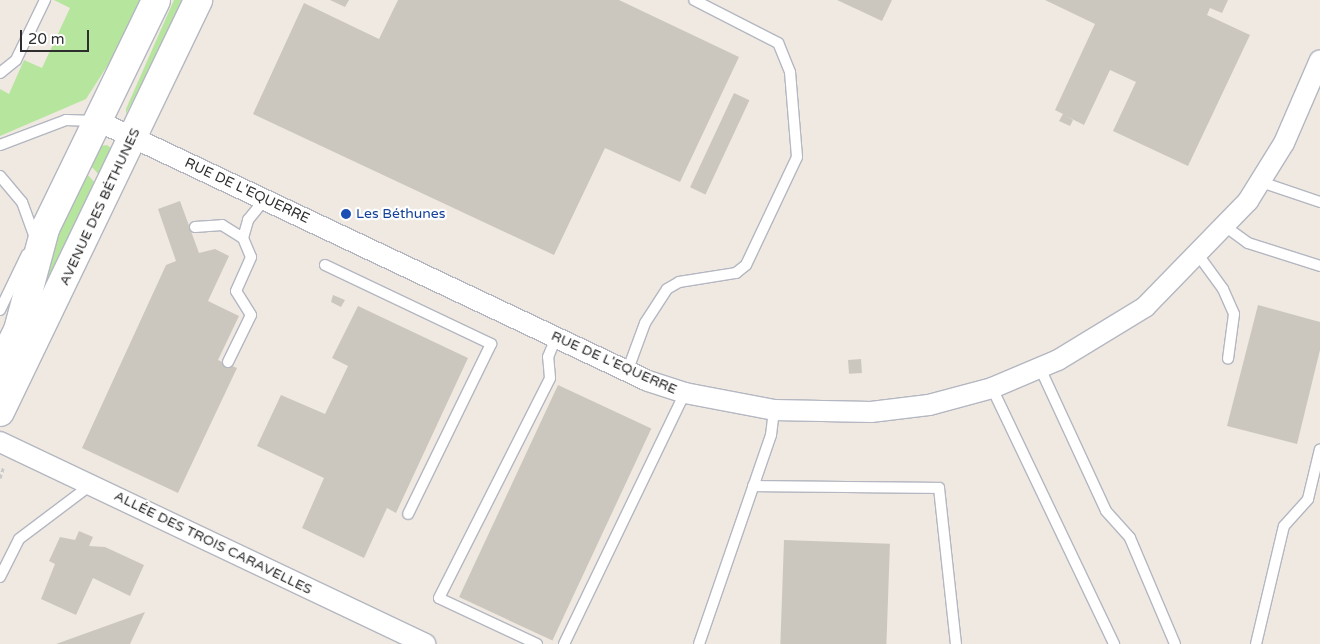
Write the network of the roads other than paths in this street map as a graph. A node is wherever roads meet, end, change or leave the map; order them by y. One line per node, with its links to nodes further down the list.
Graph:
1 (45, 0): 6 (lane)
2 (156, 0): 7 (street)
3 (198, 0): 8 (street, AVENUE DES BÉTHUNES)
4 (694, 0): 27 (lane)
5 (1320, 60): 11 (street, RUE DE L'EQUERRE)
6 (0, 73)
7 (98, 121): 8 (street, RUE DE L'EQUERRE); 9 (lane); 17 (street)
8 (133, 138): 12 (street, RUE DE L'EQUERRE); 31 (street, AVENUE DES BÉTHUNES)
9 (0, 145)
10 (0, 176): 17 (lane)
11 (1261, 182): 13 (lane); 15 (street, RUE DE L'EQUERRE)
12 (264, 200): 16 (lane); 22 (street, RUE DE L'EQUERRE)
13 (1320, 202)
14 (195, 227): 16 (lane)
15 (1226, 227): 18 (street, RUE DE L'EQUERRE); 20 (lane)
16 (243, 238): 24 (lane)
17 (39, 243): 21 (lane); 25 (street)
18 (1199, 256): 23 (lane); 26 (street, RUE DE L'EQUERRE)
19 (325, 264): 36 (lane)
20 (1320, 266)
21 (0, 310)
22 (556, 338): 27 (street, RUE DE L'EQUERRE); 39 (lane)
23 (1228, 359)
24 (228, 362)
25 (0, 366)
26 (1040, 368): 28 (street, RUE DE L'EQUERRE); 44 (lane)
27 (627, 372): 29 (street, RUE DE L'EQUERRE)
28 (992, 388): 30 (street, RUE DE L'EQUERRE); 43 (lane)
29 (684, 393): 30 (street, RUE DE L'EQUERRE); 40 (lane)
30 (774, 410): 35 (lane)
31 (0, 412)
32 (0, 442): 34 (street, ALLÉE DES TROIS CARAVELLES)
33 (1320, 449): 45 (lane)
34 (92, 484): 37 (lane); 38 (street, ALLÉE DES TROIS CARAVELLES)
35 (753, 486): 41 (lane); 42 (lane)
36 (408, 514)
37 (0, 577)
38 (426, 644)
39 (537, 644)
40 (564, 644)
41 (699, 644)
42 (956, 644)
43 (1114, 644)
44 (1175, 644)
45 (1256, 644)

